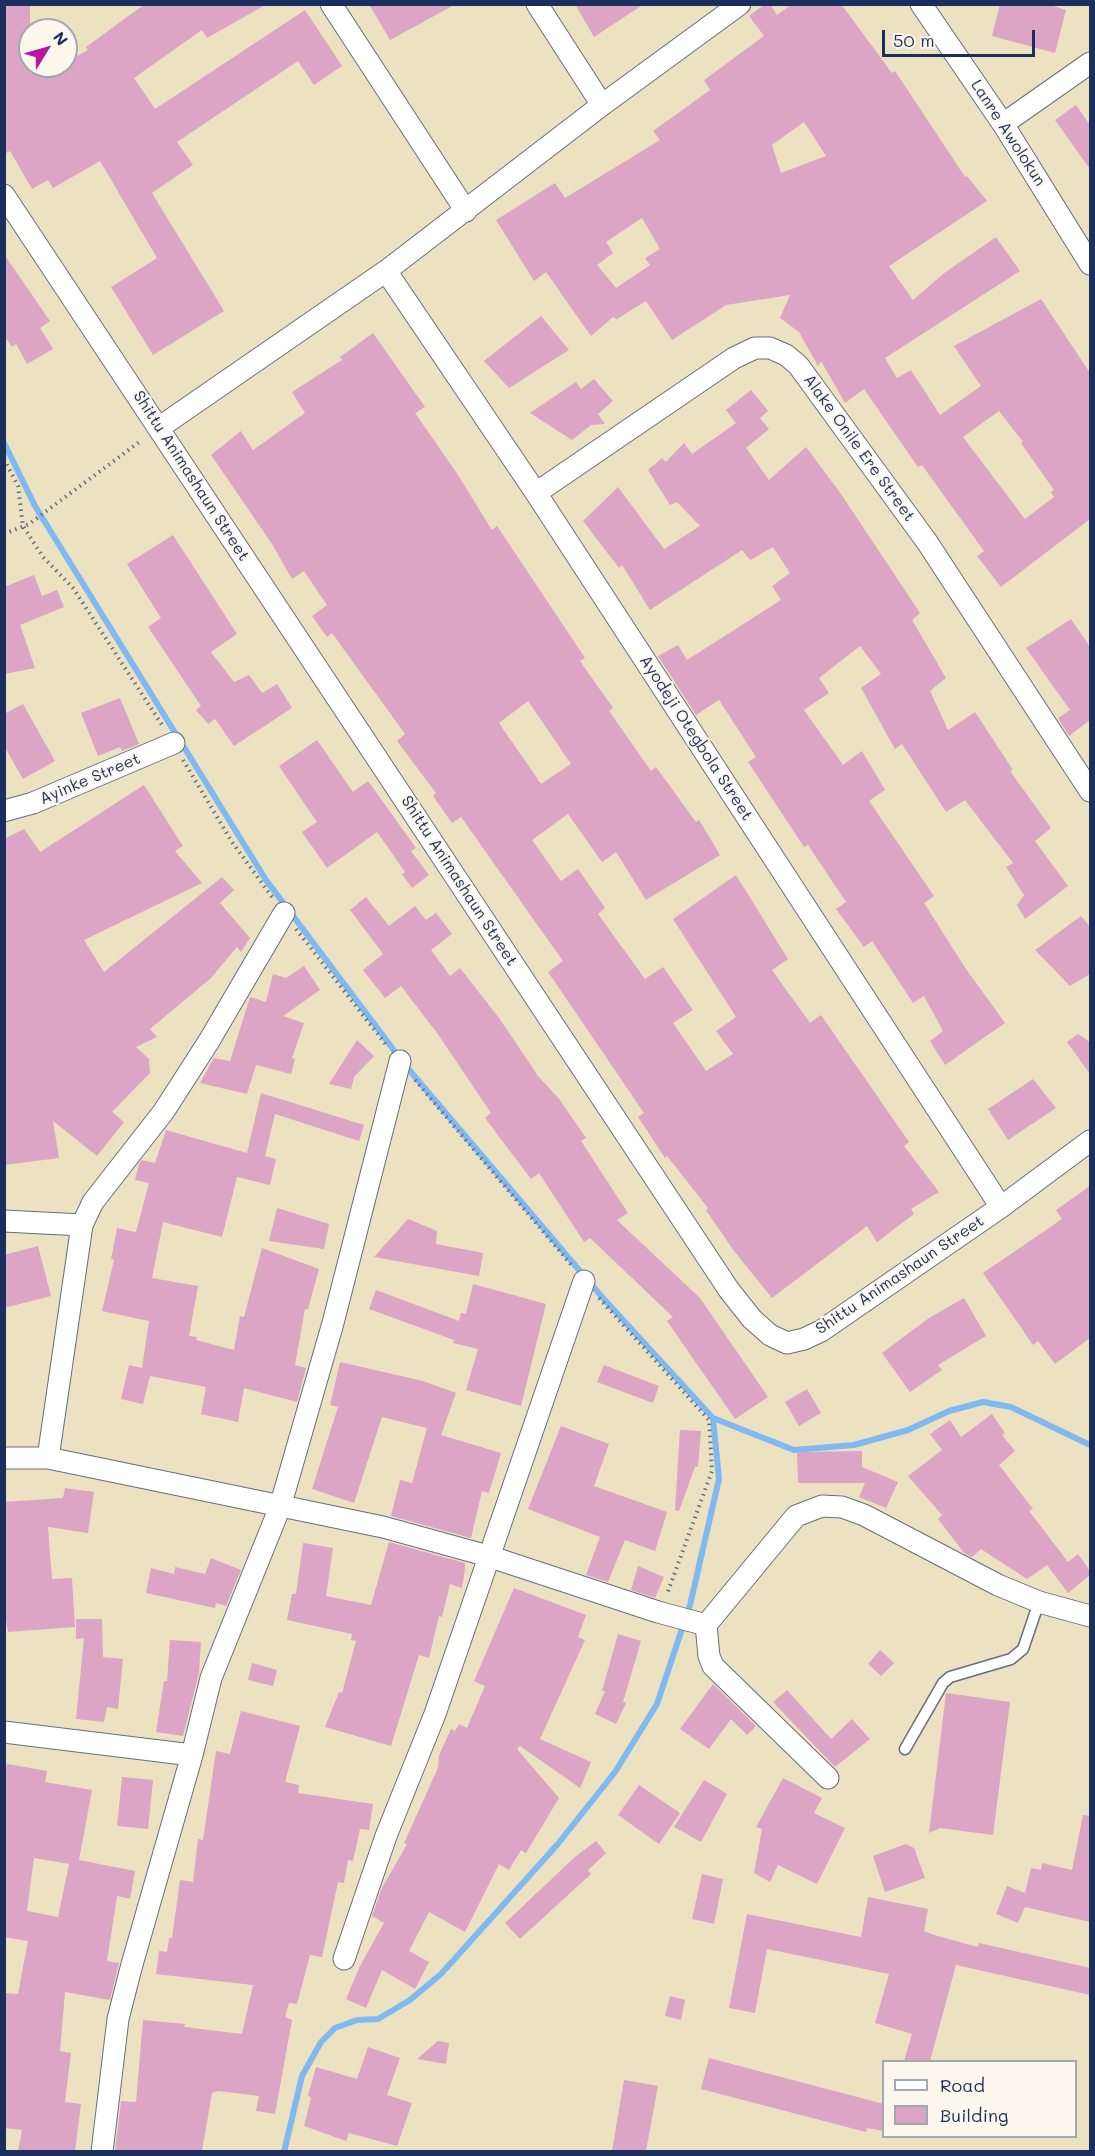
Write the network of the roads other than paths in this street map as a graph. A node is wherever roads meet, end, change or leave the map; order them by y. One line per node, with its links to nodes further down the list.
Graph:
1 (330, 4): 9 (street)
2 (537, 4): 6 (street)
3 (740, 4): 6 (street)
4 (921, 4): 7 (street, Lanre Awolokun)
5 (1090, 63): 7 (street)
6 (602, 105): 9 (street)
7 (1003, 124): 10 (street, Lanre Awolokun)
8 (4, 195): 12 (street, Shittu Animashaun Street)
9 (466, 211): 11 (street)
10 (1090, 264)
11 (386, 271): 12 (street); 13 (street, Ayodeji Otegbola Street)
12 (160, 427): 20 (street, Shittu Animashaun Street)
13 (536, 493): 15 (street, Alake Onile Ere Street); 20 (street, Ayodeji Otegbola Street)
14 (174, 743): 16 (street, Ayinke Street)
15 (1090, 790)
16 (4, 811)
17 (284, 913): 22 (street)
18 (400, 1061): 26 (street)
19 (1090, 1141): 20 (street)
20 (1001, 1208)
21 (4, 1221): 22 (street)
22 (82, 1225): 25 (street)
23 (584, 1281): 27 (street)
24 (4, 1458): 25 (street)
25 (48, 1458): 26 (street)
26 (280, 1506): 27 (street); 33 (street)
27 (488, 1556): 30 (street); 35 (street)
28 (1039, 1602): 29 (street); 30 (street); 32 (lane)
29 (1090, 1616)
30 (697, 1622): 34 (street)
31 (4, 1732): 33 (street)
32 (905, 1749)
33 (192, 1755): 36 (street)
34 (828, 1778)
35 (344, 1959)
36 (102, 2151)

